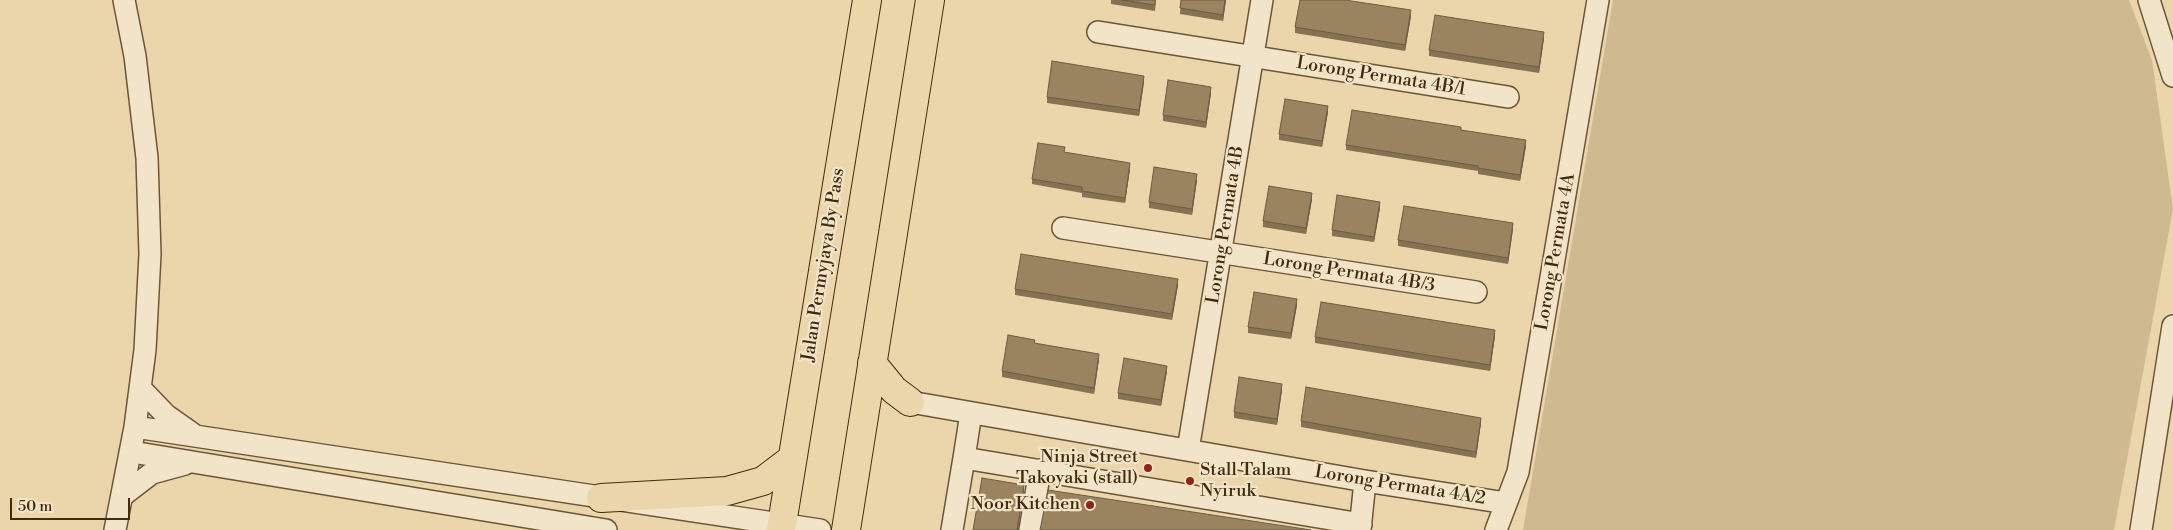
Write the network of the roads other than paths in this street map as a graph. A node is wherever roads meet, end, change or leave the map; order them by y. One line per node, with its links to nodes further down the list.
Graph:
1 (124, 0): 16 (street)
2 (867, 0): 25 (main road, Jalan Permyjaya By Pass)
3 (930, 0): 15 (main road)
4 (1262, 0): 8 (street, Lorong Permata 4B)
5 (1598, 0): 31 (street, Lorong Permata 4A)
6 (2149, 0): 9 (street)
7 (1098, 32): 8 (street, Lorong Permata 4B/1)
8 (1254, 56): 10 (street, Lorong Permata 4B/1); 12 (street, Lorong Permata 4B)
9 (2173, 76)
10 (1508, 97)
11 (1063, 228): 12 (street, Lorong Permata 4B/3)
12 (1221, 253): 13 (street, Lorong Permata 4B/3); 22 (street, Lorong Permata 4B)
13 (1476, 292)
14 (2173, 326): 17 (street)
15 (872, 363): 18 (main road); 38 (main road)
16 (140, 388): 20 (street); 21 (street)
17 (2167, 398): 42 (street)
18 (910, 402): 19 (street, Lorong Permata 4A/2)
19 (971, 413): 22 (street, Lorong Permata 4A/2); 24 (street)
20 (136, 427): 21 (street); 23 (street)
21 (196, 436): 30 (street)
22 (1188, 450): 28 (street, Lorong Permata 4A/2)
23 (132, 452): 26 (street); 29 (street)
24 (964, 458): 27 (street); 39 (street)
25 (792, 459): 30 (main road); 33 (main road, Jalan Permyjaya By Pass)
26 (197, 463): 29 (street); 36 (street)
27 (1040, 470): 32 (street); 40 (street)
28 (1365, 481): 31 (street, Lorong Permata 4A/2); 34 (street)
29 (122, 496): 35 (street)
30 (601, 498): 33 (street)
31 (1506, 503): 41 (street, Lorong Permata 4A)
32 (1285, 522): 34 (street)
33 (781, 527): 37 (street)
34 (1360, 527)
35 (116, 530)
36 (606, 530)
37 (820, 530)
38 (846, 530)
39 (952, 530)
40 (1030, 530)
41 (1496, 530)
42 (2141, 530)

